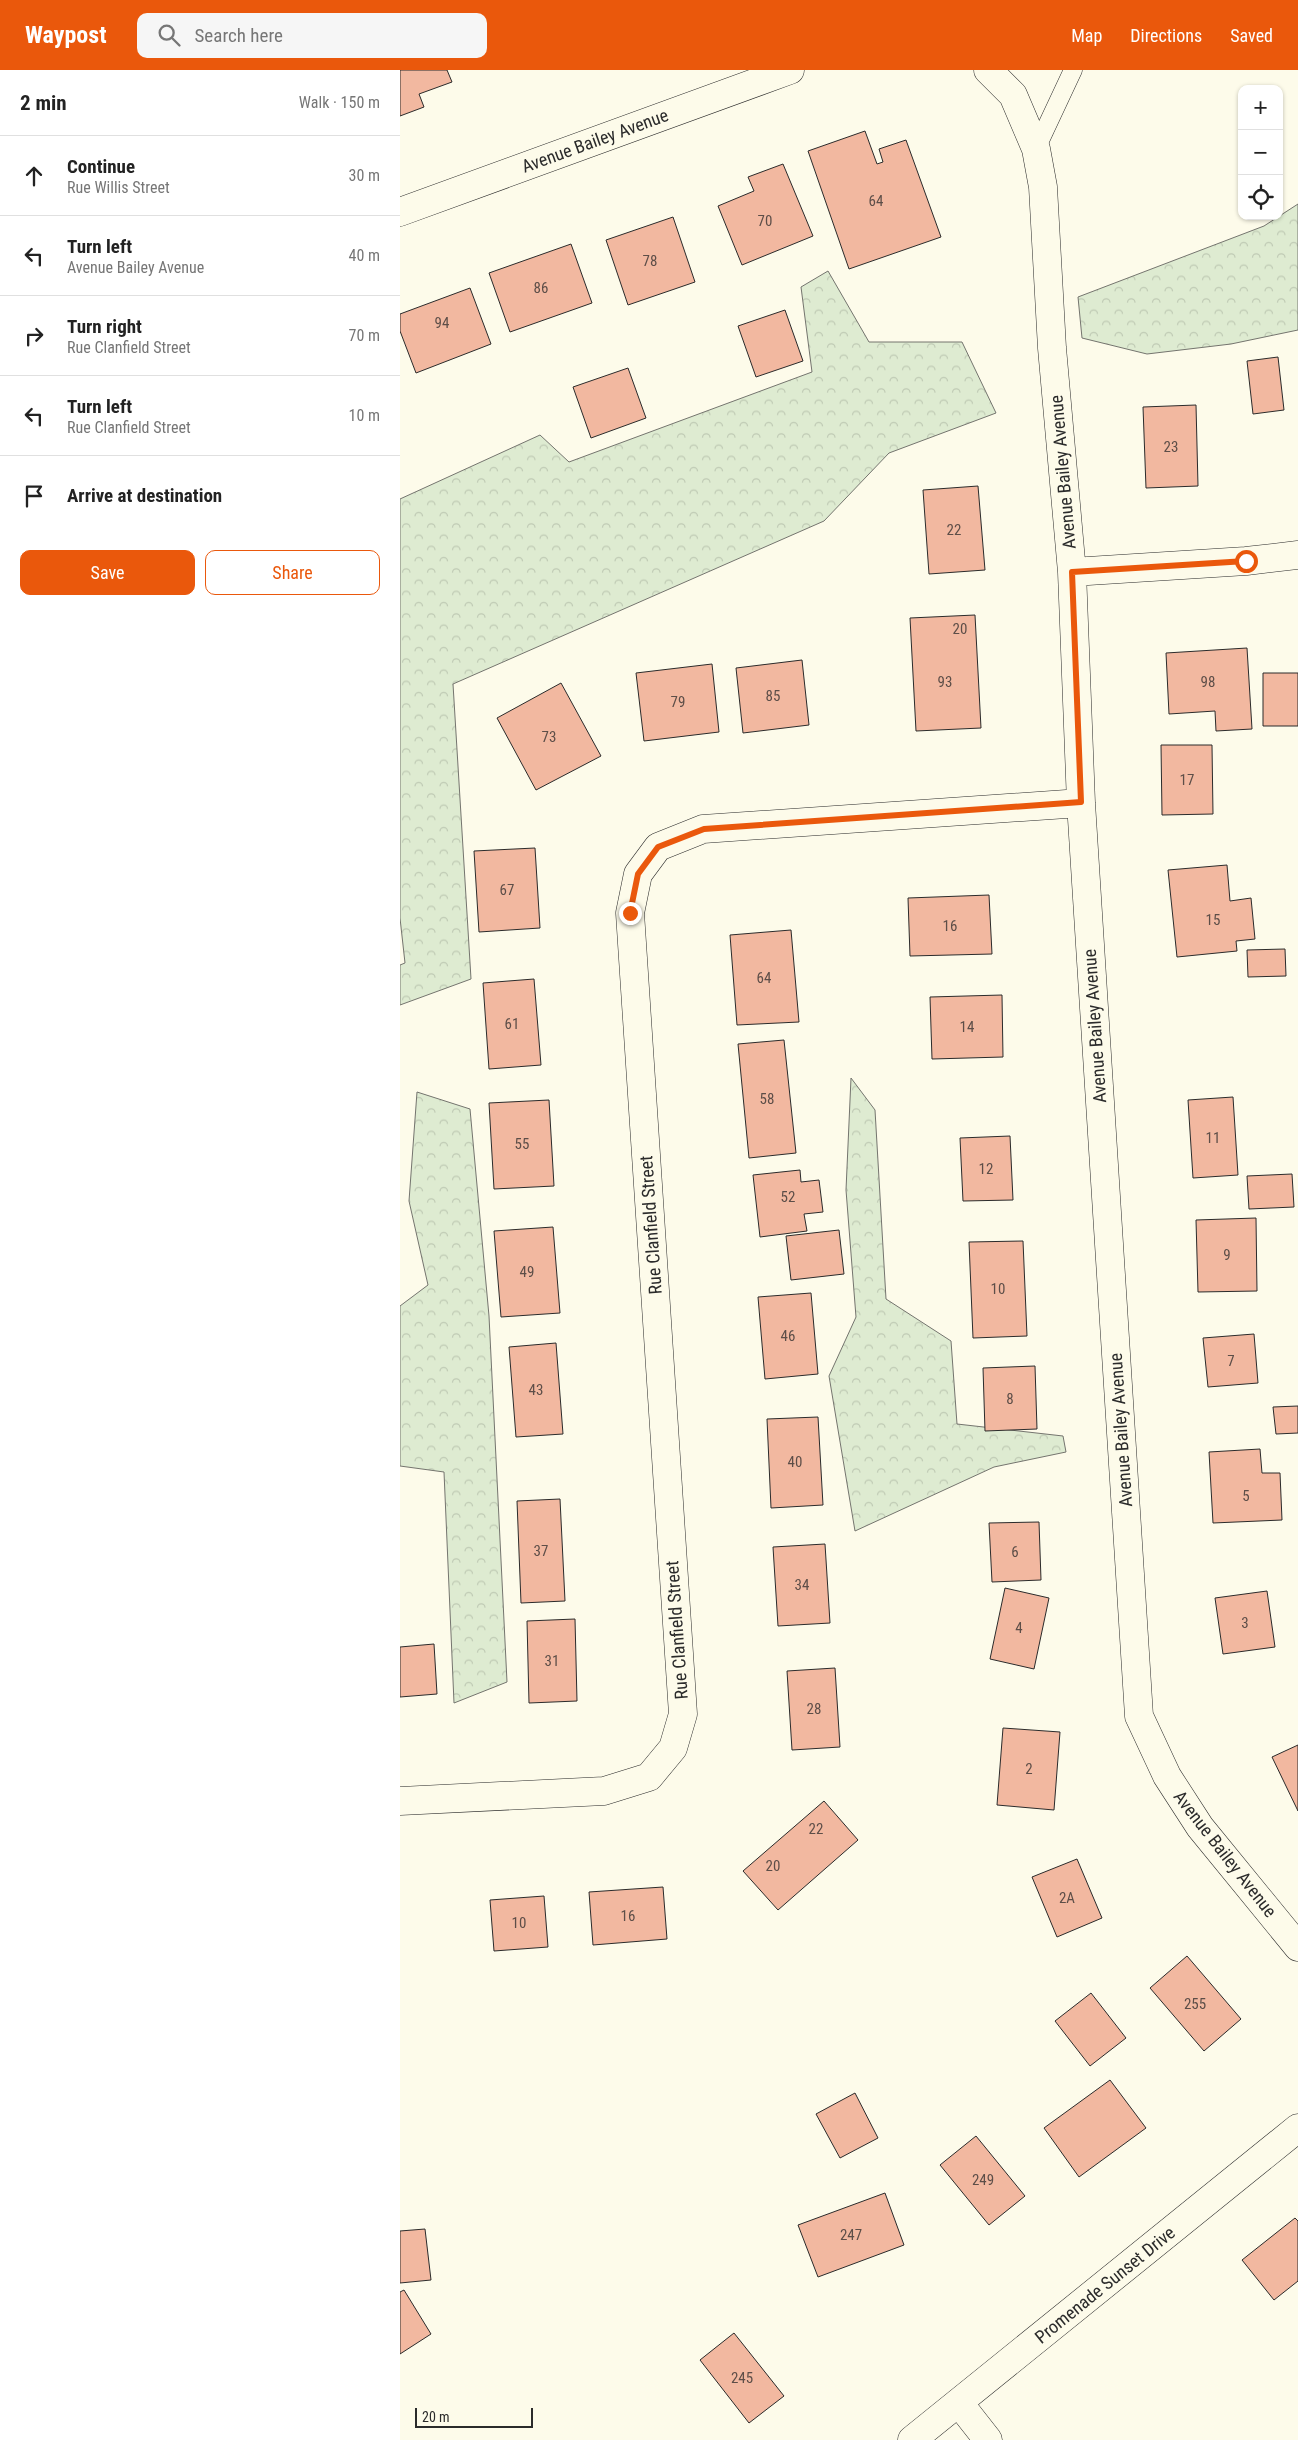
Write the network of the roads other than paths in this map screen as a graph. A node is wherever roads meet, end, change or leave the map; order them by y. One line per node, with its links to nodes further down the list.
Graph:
1 (790, 70): 5 (street, Avenue Bailey Avenue)
2 (988, 70): 4 (street, Avenue Bailey Avenue)
3 (1073, 70): 4 (lane)
4 (1036, 149): 7 (street, Avenue Bailey Avenue)
5 (400, 212)
6 (1298, 555): 7 (street)
7 (1072, 572): 8 (street, Avenue Bailey Avenue)
8 (1081, 802): 9 (street, Rue Clanfield Street); 10 (street, Avenue Bailey Avenue)
9 (400, 1801)
10 (1298, 1947)
11 (1298, 2128): 12 (street, Promenade Sunset Drive)
12 (959, 2404): 13 (street, Promenade Sunset Drive); 14 (street)
13 (912, 2440)
14 (988, 2440)

